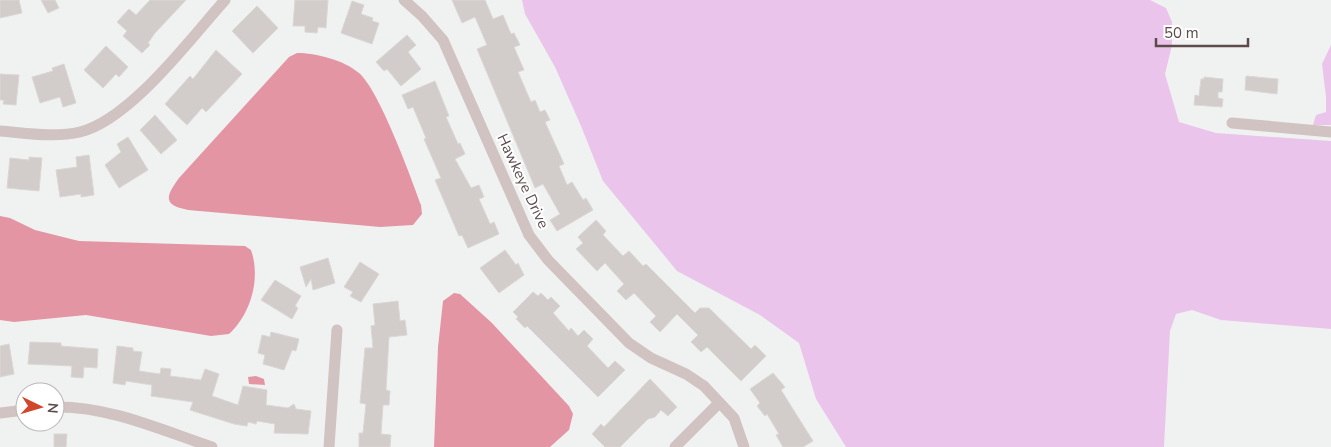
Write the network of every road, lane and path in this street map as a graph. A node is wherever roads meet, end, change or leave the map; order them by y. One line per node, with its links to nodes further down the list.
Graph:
1 (225, 0): 4 (street)
2 (404, 0): 7 (street, Hawkeye Drive)
3 (1232, 124): 5 (street)
4 (0, 131)
5 (1331, 132)
6 (337, 330): 12 (street)
7 (719, 403): 13 (street); 14 (street, Hawkeye Drive)
8 (65, 408): 11 (street)
9 (15, 411): 10 (street)
10 (0, 413)
11 (212, 447)
12 (330, 447)
13 (675, 447)
14 (744, 447)

